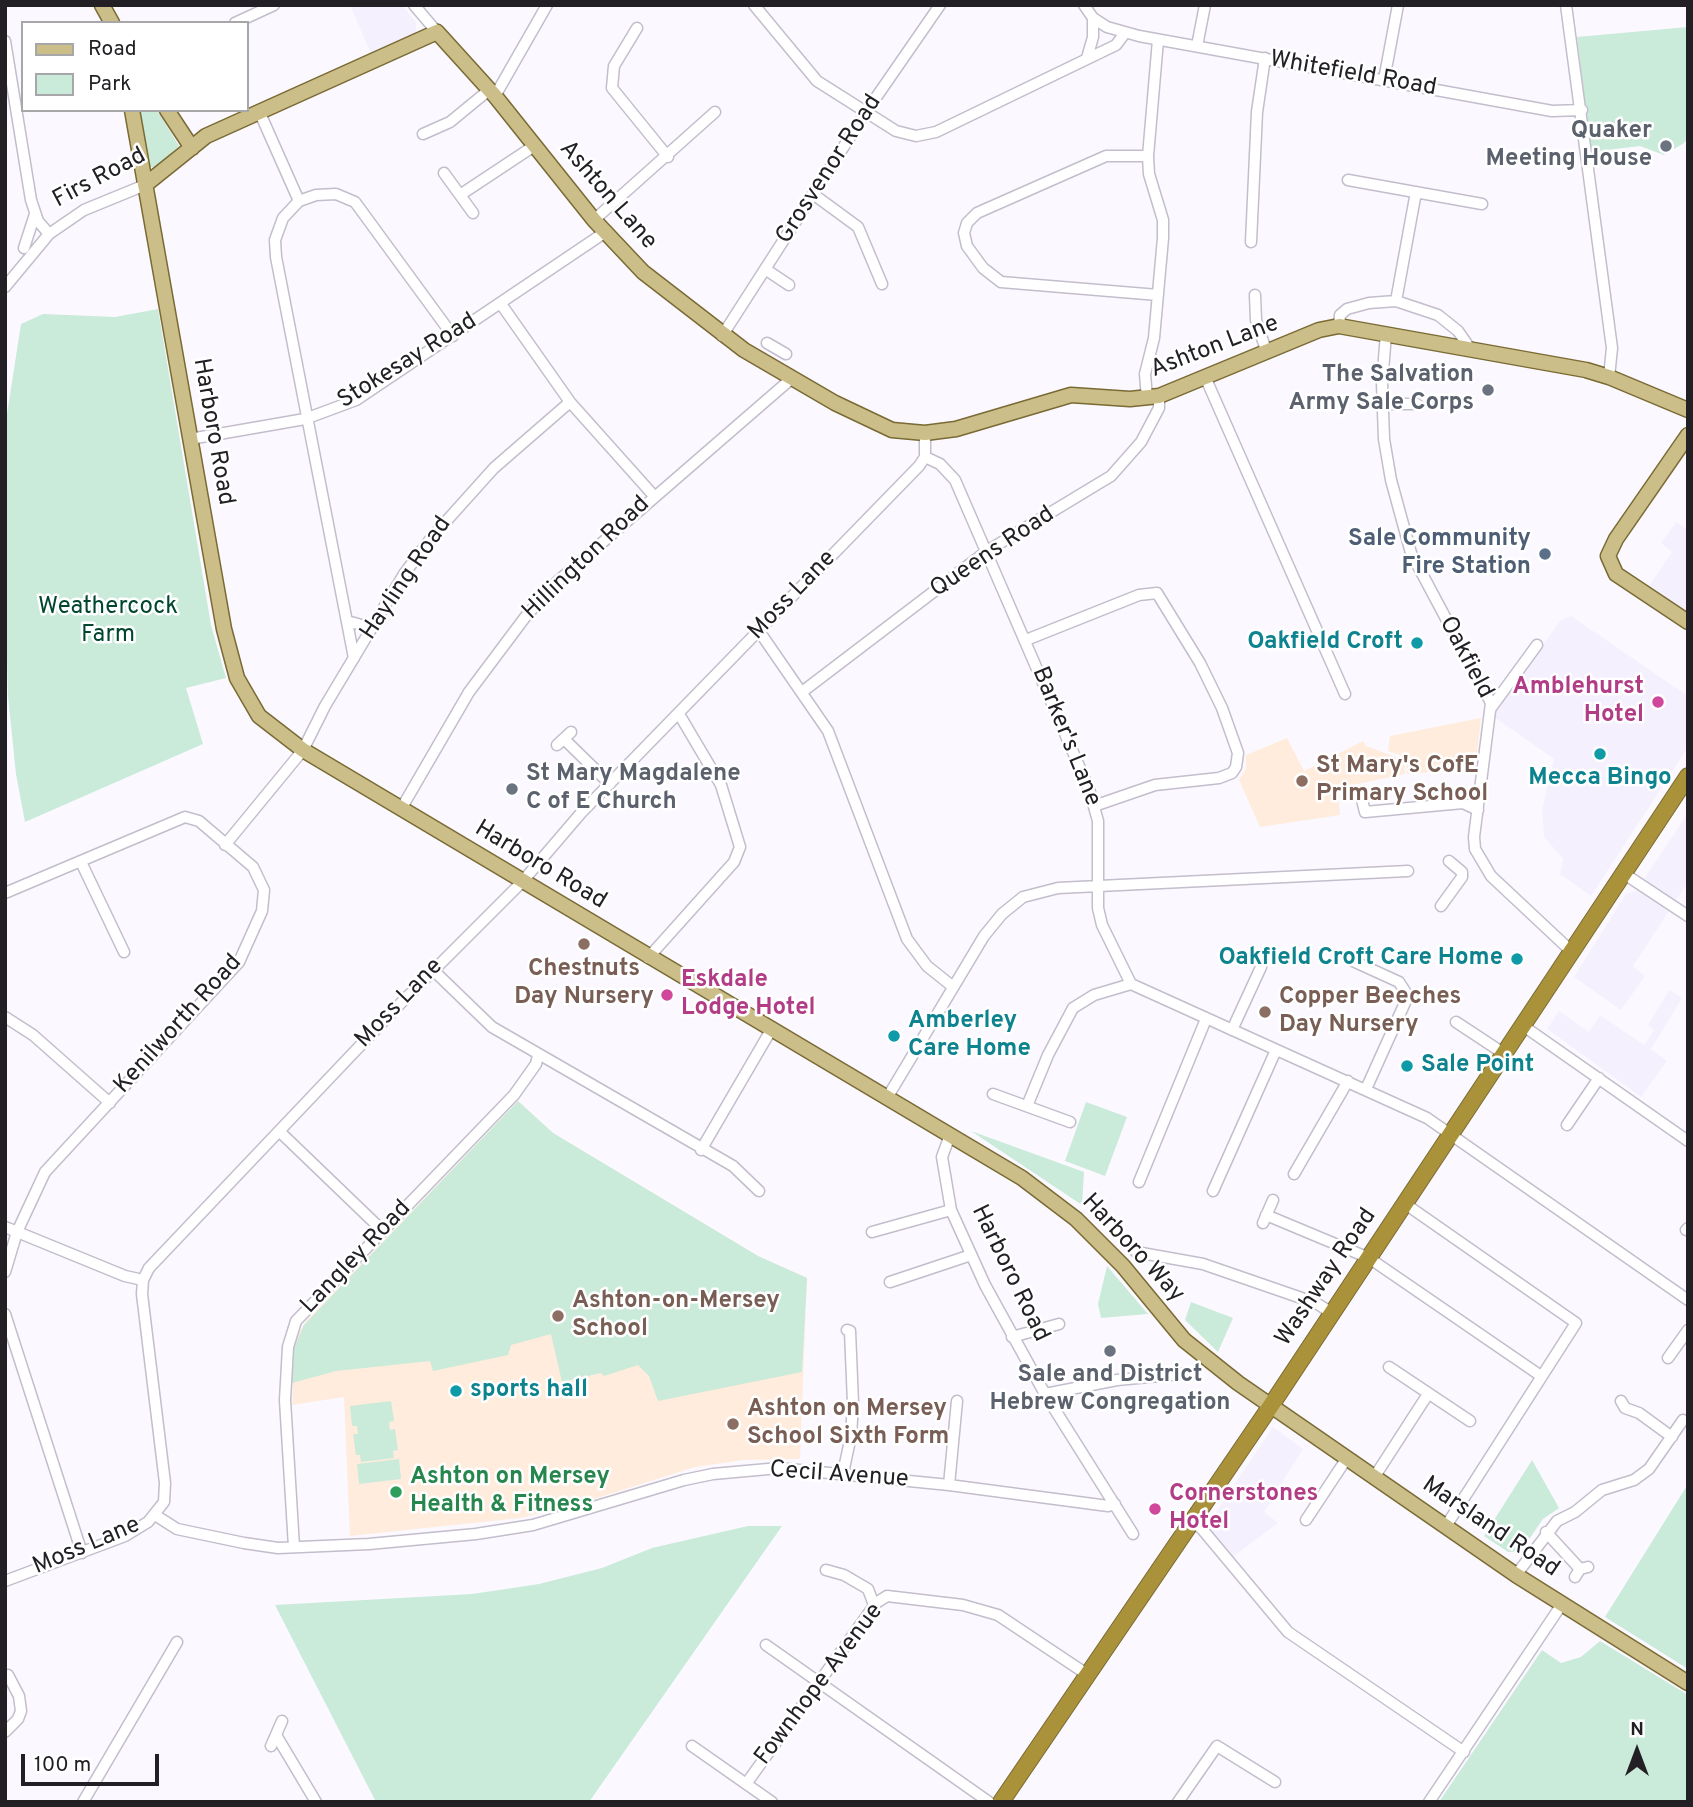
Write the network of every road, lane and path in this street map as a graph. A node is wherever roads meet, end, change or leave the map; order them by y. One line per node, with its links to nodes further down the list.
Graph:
1 (102, 5): 12 (main road)
2 (274, 5): 13 (street)
3 (414, 5): 15 (street)
4 (547, 5): 23 (street)
5 (754, 5): 29 (street)
6 (1084, 5): 11 (street)
7 (1205, 5): 19 (street)
8 (1398, 5): 22 (street)
9 (1566, 5): 24 (street)
10 (939, 6): 29 (street, Grosvenor Road)
11 (1093, 18): 16 (street, Whitefield Road); 20 (street)
12 (111, 21)
13 (239, 21)
14 (637, 28): 34 (street)
15 (437, 32): 23 (main road, Ashton Lane); 25 (main road, Firs Road)
16 (1125, 33): 17 (street, Whitefield Road); 20 (street)
17 (1158, 40): 19 (street, Whitefield Road); 33 (street, Queens Road)
18 (5, 41): 44 (street)
19 (1197, 46): 21 (street, Whitefield Road)
20 (1087, 58): 29 (street)
21 (1265, 58): 22 (street, Whitefield Road); 48 (street)
22 (1384, 80): 24 (street, Whitefield Road)
23 (492, 93): 30 (street); 31 (main road, Ashton Lane)
24 (1582, 110): 66 (street)
25 (259, 111): 32 (main road, Firs Road); 41 (street)
26 (132, 112): 37 (main road, Harboro Road)
27 (168, 112): 32 (main road)
28 (715, 112): 34 (street)
29 (866, 112): 39 (street, Grosvenor Road)
30 (423, 134)
31 (534, 146): 40 (street); 45 (main road, Ashton Lane)
32 (192, 148): 37 (main road, Firs Road)
33 (1148, 156): 54 (street, Queens Road); 54 (street)
34 (668, 157): 45 (street)
35 (444, 173): 40 (street)
36 (1348, 180): 38 (street)
37 (145, 186): 47 (street, Firs Road); 77 (main road, Harboro Road)
38 (1416, 192): 42 (street); 56 (street)
39 (813, 194): 50 (street, Grosvenor Road); 51 (street)
40 (460, 195): 43 (street)
41 (299, 201): 60 (street); 74 (street)
42 (1482, 204)
43 (473, 213)
44 (35, 214): 47 (street); 49 (street, Firs Road)
45 (594, 220): 46 (main road, Ashton Lane)
46 (604, 233): 57 (street, Stokesay Road); 61 (main road, Ashton Lane)
47 (48, 234): 53 (street, Firs Road)
48 (1251, 242)
49 (24, 248)
50 (765, 269): 52 (street); 61 (street, Grosvenor Road)
51 (882, 284)
52 (789, 285)
53 (5, 286)
54 (1158, 295): 69 (street, Queens Road)
55 (1255, 295): 64 (street)
56 (1396, 302): 58 (street); 63 (street)
57 (500, 304): 60 (street, Stokesay Road); 70 (street)
58 (1339, 326): 59 (main road, Ashton Lane); 64 (main road, Ashton Lane)
59 (1385, 334): 63 (main road, Ashton Lane); 71 (street, Oakfield)
60 (453, 335): 74 (street, Stokesay Road)
61 (722, 336): 65 (main road, Ashton Lane)
62 (776, 348): 65 (street)
63 (1466, 350): 66 (main road, Ashton Lane)
64 (1267, 354): 68 (main road, Ashton Lane)
65 (766, 364): 67 (main road, Ashton Lane)
66 (1609, 377): 73 (main road, Ashton Lane)
67 (791, 379): 75 (main road, Ashton Lane); 79 (street, Hillington Road)
68 (1206, 379): 69 (main road, Ashton Lane); 89 (street)
69 (1153, 397): 75 (main road, Ashton Lane); 80 (street, Queens Road)
70 (570, 402): 79 (street); 83 (street, Hayling Road)
71 (1382, 404): 72 (street); 90 (street, Oakfield)
72 (1417, 404)
73 (1688, 411)
74 (305, 419): 77 (street, Stokesay Road); 81 (street)
75 (925, 433): 78 (street)
76 (1688, 435): 82 (main road)
77 (190, 439): 93 (main road, Harboro Road)
78 (925, 457): 80 (street, Barker's Lane); 84 (street, Moss Lane)
79 (653, 496): 98 (street, Hillington Road)
80 (987, 551): 85 (street, Barker's Lane); 88 (street, Queens Road)
81 (347, 621): 83 (street); 87 (street)
82 (1688, 622)
83 (372, 628): 87 (street, Hayling Road)
84 (759, 631): 88 (street); 91 (street, Moss Lane)
85 (1026, 640): 97 (street, Barker's Lane); 97 (street)
86 (1537, 645): 90 (street)
87 (354, 658): 93 (street, Hayling Road)
88 (802, 692): 117 (street)
89 (1345, 694)
90 (1491, 708): 99 (street, Oakfield)
91 (679, 714): 95 (street, Moss Lane); 112 (street)
92 (564, 739): 95 (street)
93 (303, 750): 98 (main road, Harboro Road); 100 (street)
94 (1688, 776): 104 (highway, Washway Road)
95 (610, 784): 105 (street, Moss Lane)
96 (1360, 792): 99 (street)
97 (1094, 806): 106 (street, Barker's Lane)
98 (401, 809): 105 (main road, Harboro Road)
99 (1478, 810): 101 (street, Oakfield)
100 (225, 845): 102 (street, Kenilworth Road); 132 (street, Kenilworth Road)
101 (1478, 858): 108 (street); 110 (street)
102 (81, 862): 107 (street); 111 (street)
103 (1408, 871): 106 (street)
104 (1623, 873): 109 (street); 110 (highway, Washway Road)
105 (522, 882): 112 (main road, Harboro Road); 115 (street, Moss Lane)
106 (1097, 887): 116 (street, Barker's Lane); 117 (street)
107 (5, 893)
108 (1441, 906)
109 (1688, 916)
110 (1571, 951): 121 (highway, Washway Road)
111 (124, 952)
112 (648, 958): 122 (main road, Harboro Road)
113 (1353, 961): 129 (street)
114 (1261, 967): 123 (street)
115 (433, 970): 126 (street); 136 (street, Moss Lane)
116 (1131, 984): 119 (street); 133 (street)
117 (952, 986): 131 (street)
118 (5, 1017): 132 (street)
119 (1206, 1019): 123 (street); 142 (street)
120 (1456, 1022): 125 (street)
121 (1522, 1025): 125 (highway, Washway Road); 127 (street)
122 (771, 1030): 131 (main road, Harboro Road); 140 (street)
123 (1232, 1030): 124 (street)
124 (1276, 1050): 128 (street); 144 (street)
125 (1503, 1053): 137 (highway, Washway Road)
126 (538, 1055): 140 (street); 149 (street, Langley Road)
127 (1599, 1078): 135 (street); 139 (street)
128 (1348, 1082): 129 (street); 141 (street)
129 (1366, 1088): 137 (street)
130 (993, 1094): 133 (street)
131 (887, 1098): 138 (main road, Harboro Road)
132 (110, 1103): 150 (street, Kenilworth Road)
133 (1027, 1106): 134 (street)
134 (1070, 1122)
135 (1567, 1125)
136 (279, 1131): 149 (street); 156 (street, Moss Lane)
137 (1450, 1132): 146 (highway, Washway Road); 158 (street)
138 (950, 1135): 147 (street, Harboro Road); 172 (main road, Harboro Way)
139 (1688, 1140)
140 (702, 1150): 143 (street)
141 (1294, 1174)
142 (1139, 1182)
143 (759, 1191)
144 (1213, 1191)
145 (1273, 1200): 154 (street)
146 (1404, 1203): 154 (highway, Washway Road); 168 (street)
147 (951, 1210): 151 (street); 153 (street, Harboro Road)
148 (5, 1227): 150 (street)
149 (383, 1231): 188 (street, Langley Road)
150 (17, 1232): 155 (street, Kenilworth Road); 156 (street)
151 (872, 1232)
152 (1136, 1252): 159 (street)
153 (971, 1255): 157 (street); 164 (street, Harboro Road)
154 (1369, 1258): 159 (highway, Washway Road); 168 (street)
155 (5, 1272)
156 (143, 1280): 182 (street, Moss Lane)
157 (890, 1282)
158 (1688, 1300)
159 (1332, 1313): 172 (highway, Washway Road)
160 (5, 1314): 189 (street)
161 (1059, 1324): 164 (street)
162 (1688, 1330): 165 (street)
163 (852, 1332): 178 (street)
164 (1012, 1337): 170 (street, Harboro Road)
165 (1668, 1358)
166 (1389, 1367): 169 (street)
167 (1181, 1374): 170 (street)
168 (1541, 1376): 185 (street)
169 (1428, 1394): 175 (street); 179 (street)
170 (1045, 1395): 181 (street, Harboro Road)
171 (957, 1401): 180 (street)
172 (1270, 1406): 177 (main road, Marsland Road); 184 (highway, Washway Road)
173 (1622, 1408): 176 (street)
174 (1683, 1420): 176 (street)
175 (1470, 1422)
176 (1672, 1437): 186 (street)
177 (1347, 1458): 179 (main road, Marsland Road); 183 (street)
178 (843, 1474): 180 (street, Cecil Avenue); 188 (street, Cecil Avenue)
179 (1375, 1476): 185 (main road, Marsland Road)
180 (949, 1485): 181 (street, Cecil Avenue)
181 (1115, 1504): 187 (street, Harboro Road)
182 (155, 1515): 188 (street, Cecil Avenue); 189 (street, Moss Lane)
183 (1306, 1520)
184 (1192, 1521): 199 (highway, Washway Road); 205 (street)
185 (1446, 1526): 192 (main road, Marsland Road)
186 (1546, 1532): 191 (street); 192 (street)
187 (1133, 1534)
188 (294, 1547)
189 (82, 1553): 193 (street, Moss Lane)
190 (826, 1570): 195 (street)
191 (1581, 1571)
192 (1516, 1575): 194 (main road, Marsland Road)
193 (5, 1581)
194 (1562, 1604): 201 (main road, Marsland Road); 205 (street)
195 (874, 1605): 199 (street, Fownhope Avenue); 200 (street, Fownhope Avenue)
196 (177, 1642): 208 (street)
197 (766, 1645): 200 (street)
198 (8, 1675): 203 (street)
199 (1088, 1675): 212 (highway, Washway Road)
200 (819, 1683): 207 (street, Fownhope Avenue); 211 (street)
201 (1688, 1683)
202 (282, 1721): 209 (street)
203 (5, 1732)
204 (692, 1746): 207 (street)
205 (1464, 1752): 214 (street)
206 (1275, 1782): 213 (street)
207 (746, 1784): 210 (street)
208 (83, 1802)
209 (316, 1802)
210 (772, 1802)
211 (989, 1802)
212 (1001, 1802)
213 (1178, 1802)
214 (1429, 1802)

